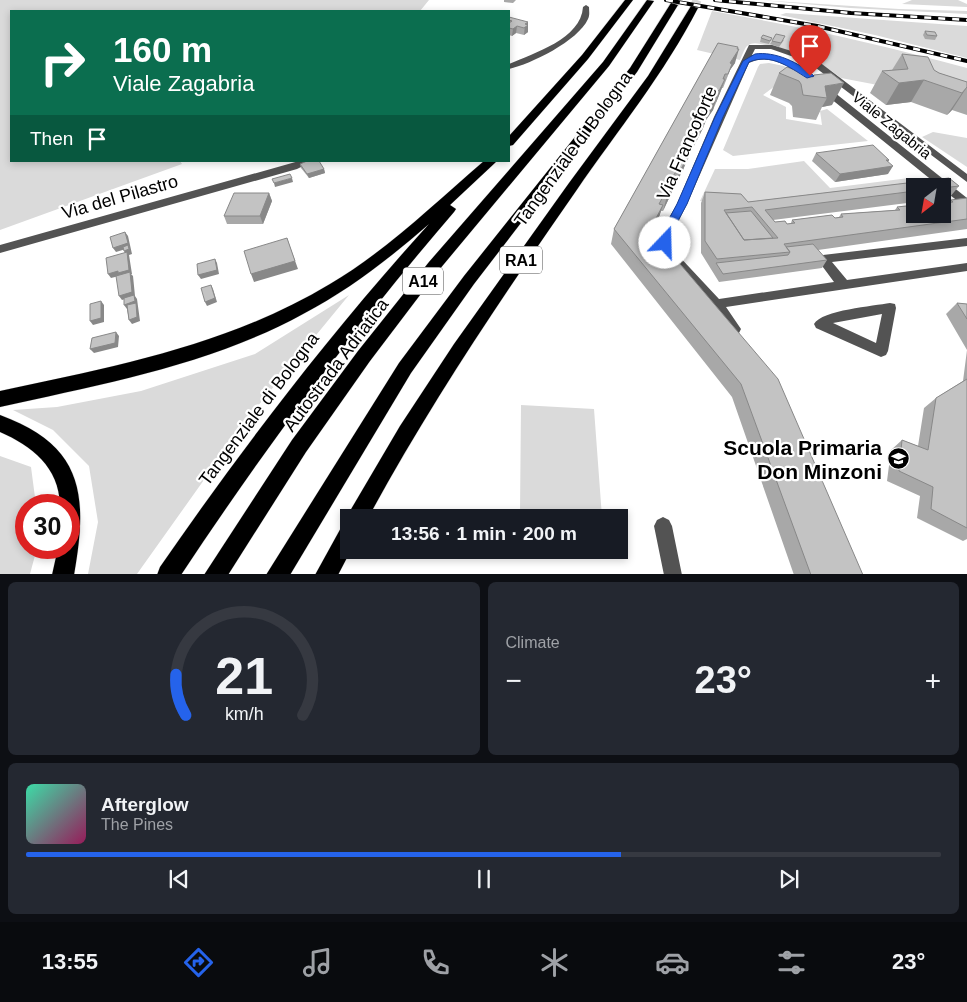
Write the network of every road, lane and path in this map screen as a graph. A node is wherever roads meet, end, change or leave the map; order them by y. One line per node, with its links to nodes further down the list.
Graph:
1 (629, 0): 8 (highway)
2 (650, 1): 30 (highway, Autostrada Adriatica / A14)
3 (674, 5): 31 (highway, A14)
4 (586, 7): 7 (street)
5 (694, 8): 24 (highway, Tangenziale di Bologna / RA1)
6 (746, 61): 12 (street, Viale Zagabria); 13 (street, Viale Zagabria); 18 (street, Via Francoforte)
7 (510, 67)
8 (510, 142)
9 (306, 162): 15 (street, Via del Pilastro)
10 (491, 162): 21 (highway)
11 (491, 162): 29 (highway, Tangenziale di Bologna)
12 (967, 179)
13 (967, 203)
14 (967, 242): 17 (street)
15 (0, 249)
16 (967, 267): 17 (street)
17 (843, 284): 18 (street)
18 (716, 304): 19 (street, Via Francoforte)
19 (742, 339)
20 (882, 351): 20 (street)
21 (0, 399)
22 (0, 423): 23 (highway)
23 (70, 494)
24 (362, 509)
25 (663, 526): 33 (street)
26 (340, 549): 32 (highway)
27 (66, 559): 28 (highway)
28 (63, 574)
29 (168, 574)
30 (215, 574)
31 (277, 574)
32 (326, 574)
33 (673, 574)

